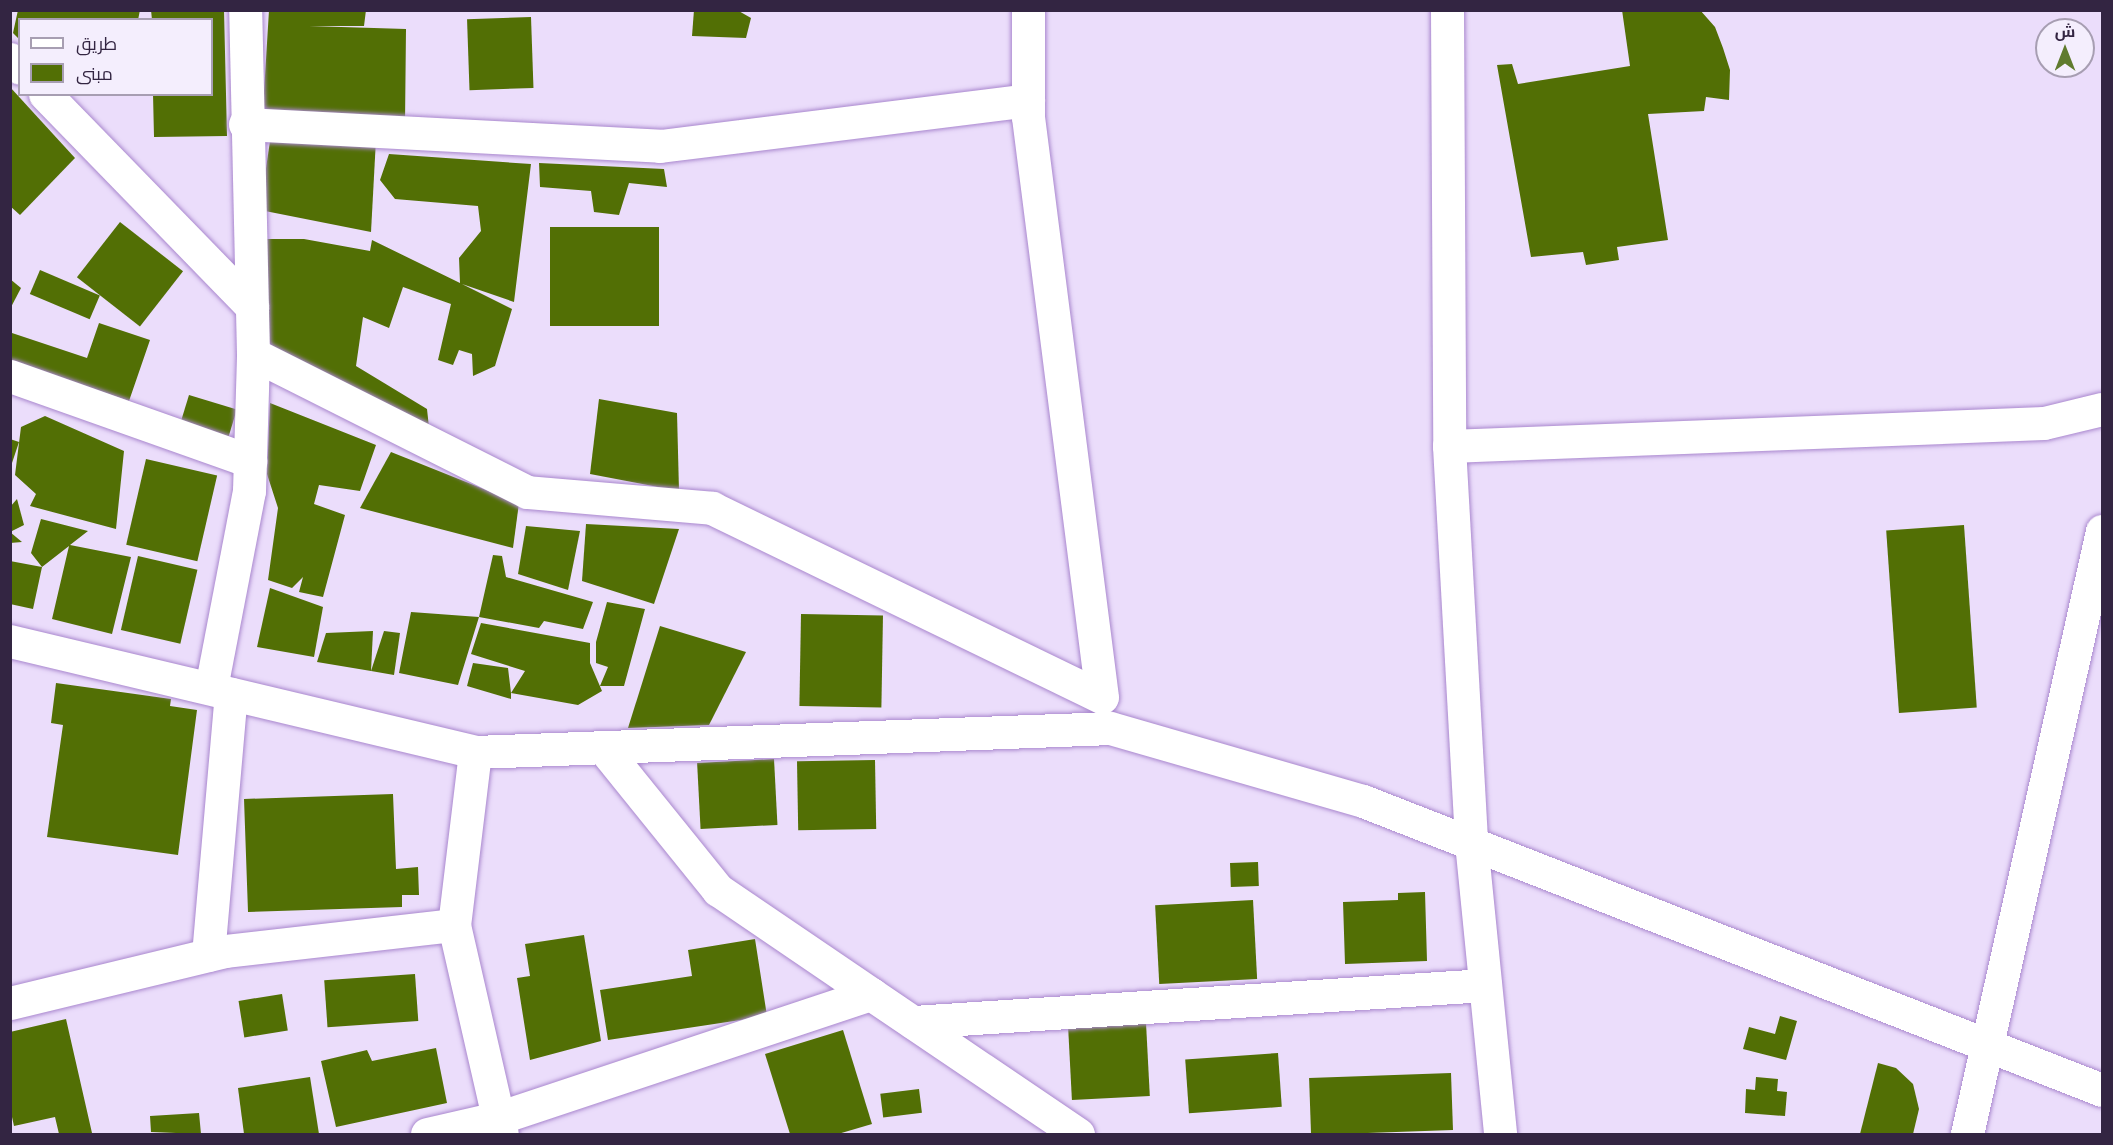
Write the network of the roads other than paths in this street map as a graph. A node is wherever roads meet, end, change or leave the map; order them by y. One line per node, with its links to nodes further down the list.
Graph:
1 (244, 10): 6 (street)
2 (1028, 10): 5 (street)
3 (1447, 10): 11 (street)
4 (47, 96): 7 (street)
5 (1028, 100): 6 (street); 16 (street)
6 (245, 124): 7 (street)
7 (252, 307): 8 (street)
8 (253, 354): 12 (street); 16 (street)
9 (10, 376): 12 (street)
10 (2103, 409): 11 (street)
11 (1449, 446): 20 (street)
12 (250, 461): 15 (street)
13 (2103, 531): 27 (street)
14 (10, 640): 15 (street)
15 (221, 691): 19 (street); 22 (street)
16 (1102, 697): 17 (street)
17 (1110, 728): 18 (street); 20 (street)
18 (606, 750): 19 (street); 24 (street)
19 (475, 752): 21 (street)
20 (1471, 842): 23 (street); 27 (street)
21 (453, 925): 22 (street); 29 (street)
22 (208, 956): 25 (street)
23 (1485, 985): 26 (street); 32 (street)
24 (871, 993): 26 (street); 29 (street)
25 (10, 1004)
26 (913, 1022): 31 (street)
27 (1987, 1046): 28 (street); 33 (street)
28 (2103, 1090)
29 (502, 1126): 30 (street)
30 (427, 1134)
31 (1078, 1134)
32 (1500, 1134)
33 (1967, 1134)

